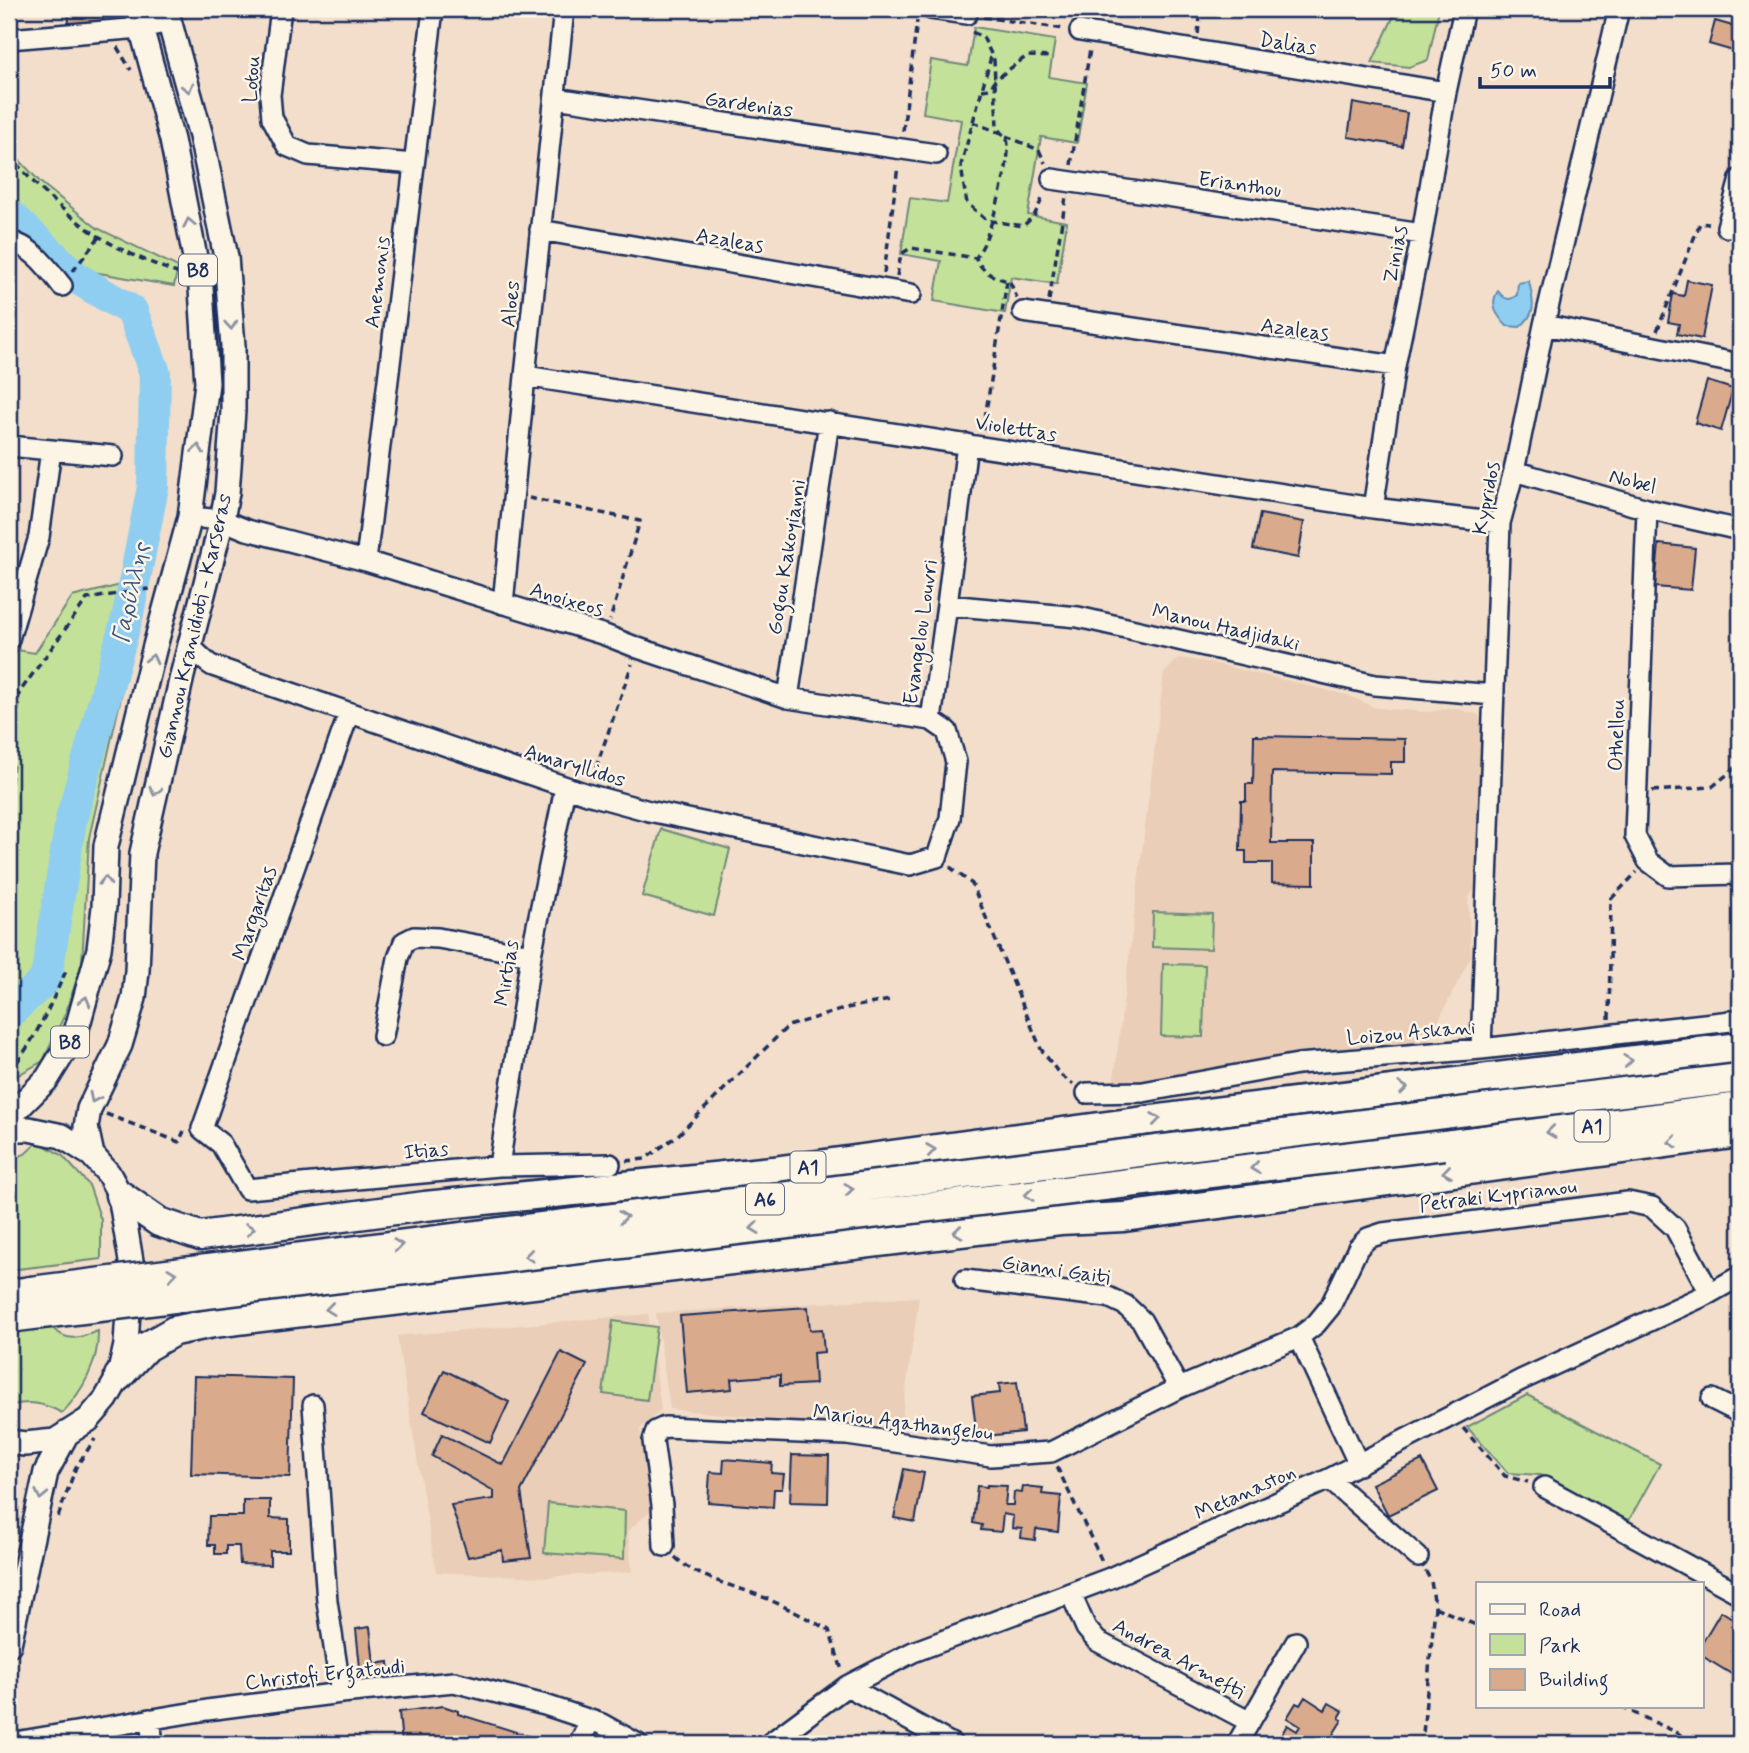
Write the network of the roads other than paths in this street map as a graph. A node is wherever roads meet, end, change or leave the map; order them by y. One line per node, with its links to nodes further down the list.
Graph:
1 (281, 9): 15 (street, Lotou)
2 (433, 9): 15 (street, Anemonis)
3 (564, 9): 13 (street, Aloes)
4 (931, 9): 8 (street)
5 (1464, 9): 12 (street, Zinias)
6 (1619, 9): 25 (street, Kypridos)
7 (168, 15): 9 (street); 38 (main road, Giannou Kranidioti - Karseras / B8, one-way to 38)
8 (969, 15)
9 (139, 18): 11 (street); 37 (main road, Giannou Kranidioti - Karseras / B8, one-way to 9)
10 (1080, 31): 12 (street, Dalias)
11 (9, 38)
12 (1446, 92): 20 (street, Zinias)
13 (555, 98): 14 (street, Gardenias); 19 (street, Aloes)
14 (936, 155)
15 (414, 164): 41 (street, Anemonis)
16 (1052, 179): 20 (street, Erianthou)
17 (1740, 179): 18 (street)
18 (1727, 227)
19 (540, 230): 23 (street, Azaleas); 28 (street, Aloes)
20 (1422, 234): 27 (street, Zinias)
21 (9, 241): 22 (street)
22 (62, 286)
23 (902, 293)
24 (1023, 312): 27 (street, Azaleas)
25 (1544, 325): 26 (street); 34 (street, Kypridos)
26 (1740, 364)
27 (1395, 366): 35 (street, Zinias)
28 (525, 376): 29 (street, Violettas); 42 (street, Aloes)
29 (829, 422): 30 (street, Violettas); 49 (street, Gogou Kakoyianni)
30 (974, 445): 35 (street, Violettas); 43 (street, Evangelou Louvri)
31 (9, 446): 32 (street)
32 (51, 450): 33 (street); 44 (street)
33 (113, 456)
34 (1514, 471): 36 (street, Nobel); 39 (street, Kypridos)
35 (1373, 508): 39 (street, Violettas)
36 (1647, 509): 40 (street, Nobel); 54 (street, Othellou)
37 (190, 517): 38 (street, Anoixeos); 65 (main road, Giannou Kranidioti - Karseras / B8, one-way to 37)
38 (222, 520): 41 (street, Anoixeos); 45 (main road, Giannou Kranidioti - Karseras / B8)
39 (1500, 523): 48 (street, Kypridos)
40 (1740, 530)
41 (366, 561): 42 (street, Anoixeos)
42 (503, 604): 49 (street, Anoixeos)
43 (947, 605): 48 (street, Manou Hadjidaki); 51 (street, Evangelou Louvri)
44 (9, 639)
45 (190, 647): 46 (street, Amaryllidos); 47 (main road, Giannou Kranidioti - Karseras / B8)
46 (208, 664): 47 (street); 50 (street, Amaryllidos)
47 (182, 676): 69 (main road, Giannou Kranidioti - Karseras / B8, one-way to 69)
48 (1493, 695): 59 (street, Kypridos)
49 (788, 698): 51 (street, Anoixeos)
50 (349, 713): 52 (street, Amaryllidos); 72 (street, Margaritas)
51 (931, 720): 53 (street, Evangelou Louvri)
52 (565, 788): 53 (street, Amaryllidos); 55 (street, Mirtias)
53 (937, 857)
54 (1740, 872)
55 (531, 955): 57 (street); 71 (street, Mirtias)
56 (1740, 1020): 59 (street, Loizou Askani)
57 (383, 1035)
58 (1740, 1047): 64 (highway, one-way to 58)
59 (1481, 1049): 61 (street, Loizou Askani)
60 (1740, 1078): 62 (highway, A1)
61 (1087, 1093)
62 (1499, 1107): 64 (highway); 78 (highway, A6, one-way to 62, bridge)
63 (1740, 1107): 68 (highway, A1, one-way to 68)
64 (1189, 1115): 73 (highway, A1, one-way to 64)
65 (9, 1117)
66 (9, 1129): 69 (main road, B8)
67 (1740, 1133): 74 (highway, one-way to 74)
68 (1444, 1145): 74 (highway); 78 (highway, A6, one-way to 78, bridge)
69 (92, 1155): 73 (main road, B8)
70 (610, 1164): 71 (street, Itias)
71 (499, 1166): 72 (street, Itias)
72 (247, 1189)
73 (120, 1195): 80 (main road, B8)
74 (1124, 1217): 80 (highway, one-way to 80)
75 (1740, 1276): 77 (street, Metanaston)
76 (965, 1280): 81 (street, Gianni Gaiti)
77 (1710, 1293): 79 (street, Petraki Kyprianou); 87 (street, Metanaston)
78 (21, 1305)
79 (1298, 1337): 81 (street, Mariou Agathangelou); 87 (street)
80 (119, 1376): 85 (main road, B8)
81 (1179, 1388): 90 (street, Mariou Agathangelou)
82 (1712, 1399): 84 (street)
83 (313, 1405): 97 (street)
84 (1740, 1413)
85 (67, 1433): 86 (main road, B8); 95 (main road, B8, one-way to 95)
86 (9, 1442)
87 (1359, 1465): 88 (street, Metanaston)
88 (1329, 1479): 91 (street); 92 (street, Metanaston)
89 (1544, 1487): 93 (street)
90 (664, 1546)
91 (1418, 1558)
92 (1071, 1594): 96 (street, Metanaston); 100 (street, Andrea Armefti)
93 (1740, 1594)
94 (1296, 1642): 100 (street)
95 (9, 1644)
96 (847, 1686): 105 (street, Metanaston); 106 (street)
97 (341, 1693): 98 (street, Christofi Ergatoudi); 99 (street, Christofi Ergatoudi)
98 (150, 1719): 101 (street, Christofi Ergatoudi); 102 (street)
99 (590, 1721): 103 (street); 104 (street, Christofi Ergatoudi)
100 (1250, 1722): 107 (street)
101 (9, 1744)
102 (153, 1744)
103 (579, 1744)
104 (638, 1744)
105 (769, 1744)
106 (952, 1744)
107 (1237, 1744)

